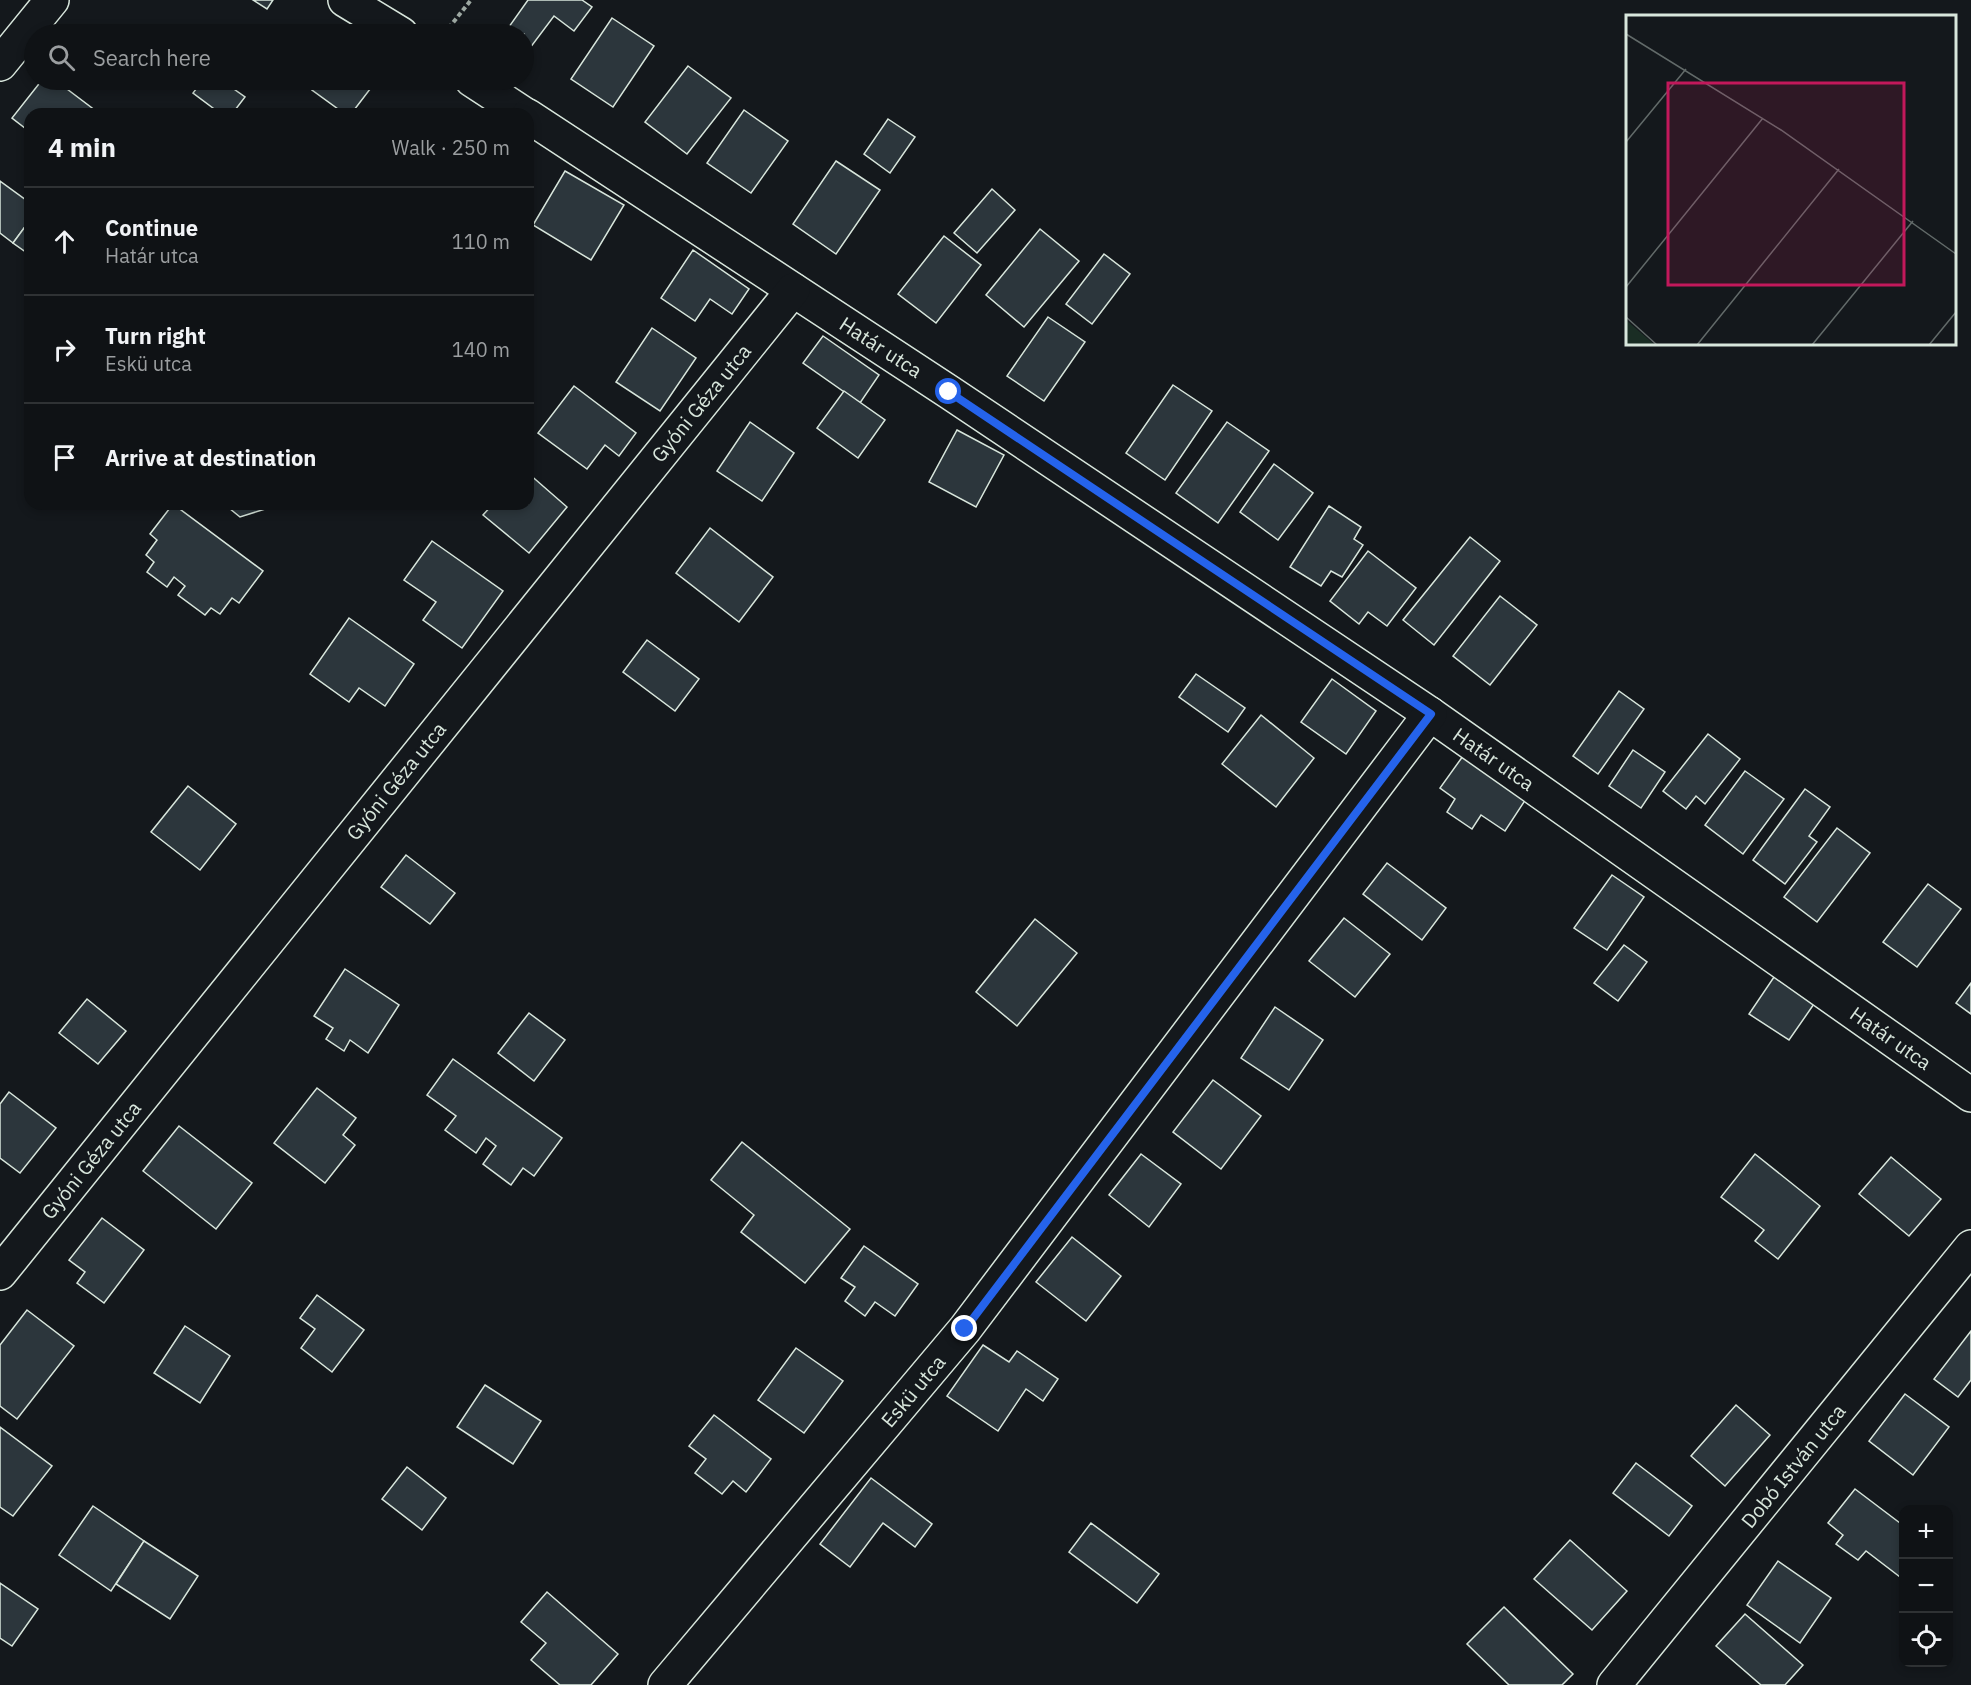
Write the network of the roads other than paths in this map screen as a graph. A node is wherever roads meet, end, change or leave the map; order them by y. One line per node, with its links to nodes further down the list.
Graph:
1 (52, 0): 3 (street)
2 (345, 0): 4 (street)
3 (32, 24)
4 (385, 24)
5 (24, 34): 6 (street)
6 (0, 64)
7 (487, 90): 8 (street, Határ utca)
8 (515, 108)
9 (534, 120): 10 (street, Határ utca)
10 (793, 290): 11 (street, Határ utca); 14 (street, Gyóni Géza utca)
11 (1431, 714): 12 (street, Határ utca); 15 (street, Eskü utca)
12 (1971, 1095)
13 (1971, 1247): 16 (street, Dobó István utca)
14 (0, 1273)
15 (665, 1685)
16 (1614, 1685)

